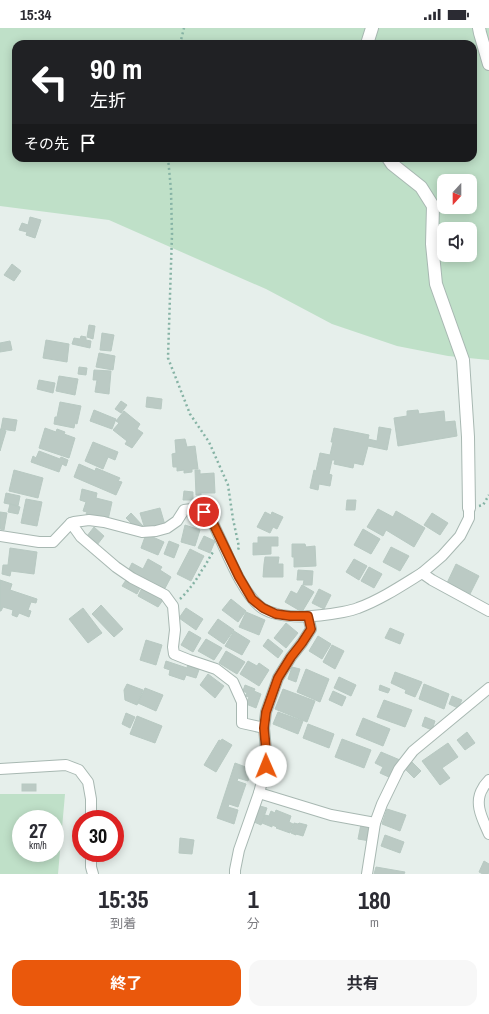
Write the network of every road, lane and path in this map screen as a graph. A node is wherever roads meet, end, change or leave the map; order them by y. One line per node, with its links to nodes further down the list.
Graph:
1 (184, 28): 4 (path)
2 (372, 28): 5 (street)
3 (479, 28): 6 (street)
4 (181, 40)
5 (368, 40)
6 (489, 64)
7 (168, 162): 13 (path)
8 (391, 162): 9 (street)
9 (469, 508): 14 (street)
10 (71, 523): 11 (street); 12 (street); 15 (street)
11 (0, 536)
12 (223, 544): 13 (street); 15 (path)
13 (230, 560): 17 (street)
14 (422, 573): 16 (street); 17 (street)
15 (173, 606): 19 (street)
16 (489, 611)
17 (308, 616): 19 (street)
18 (489, 688): 24 (street)
19 (264, 728): 22 (street)
20 (0, 769): 23 (street)
21 (489, 780): 25 (street)
22 (259, 793): 24 (street); 28 (street)
23 (91, 810)
24 (375, 823): 29 (street)
25 (489, 834)
26 (91, 862): 27 (street)
27 (93, 874)
28 (235, 874)
29 (367, 874)

